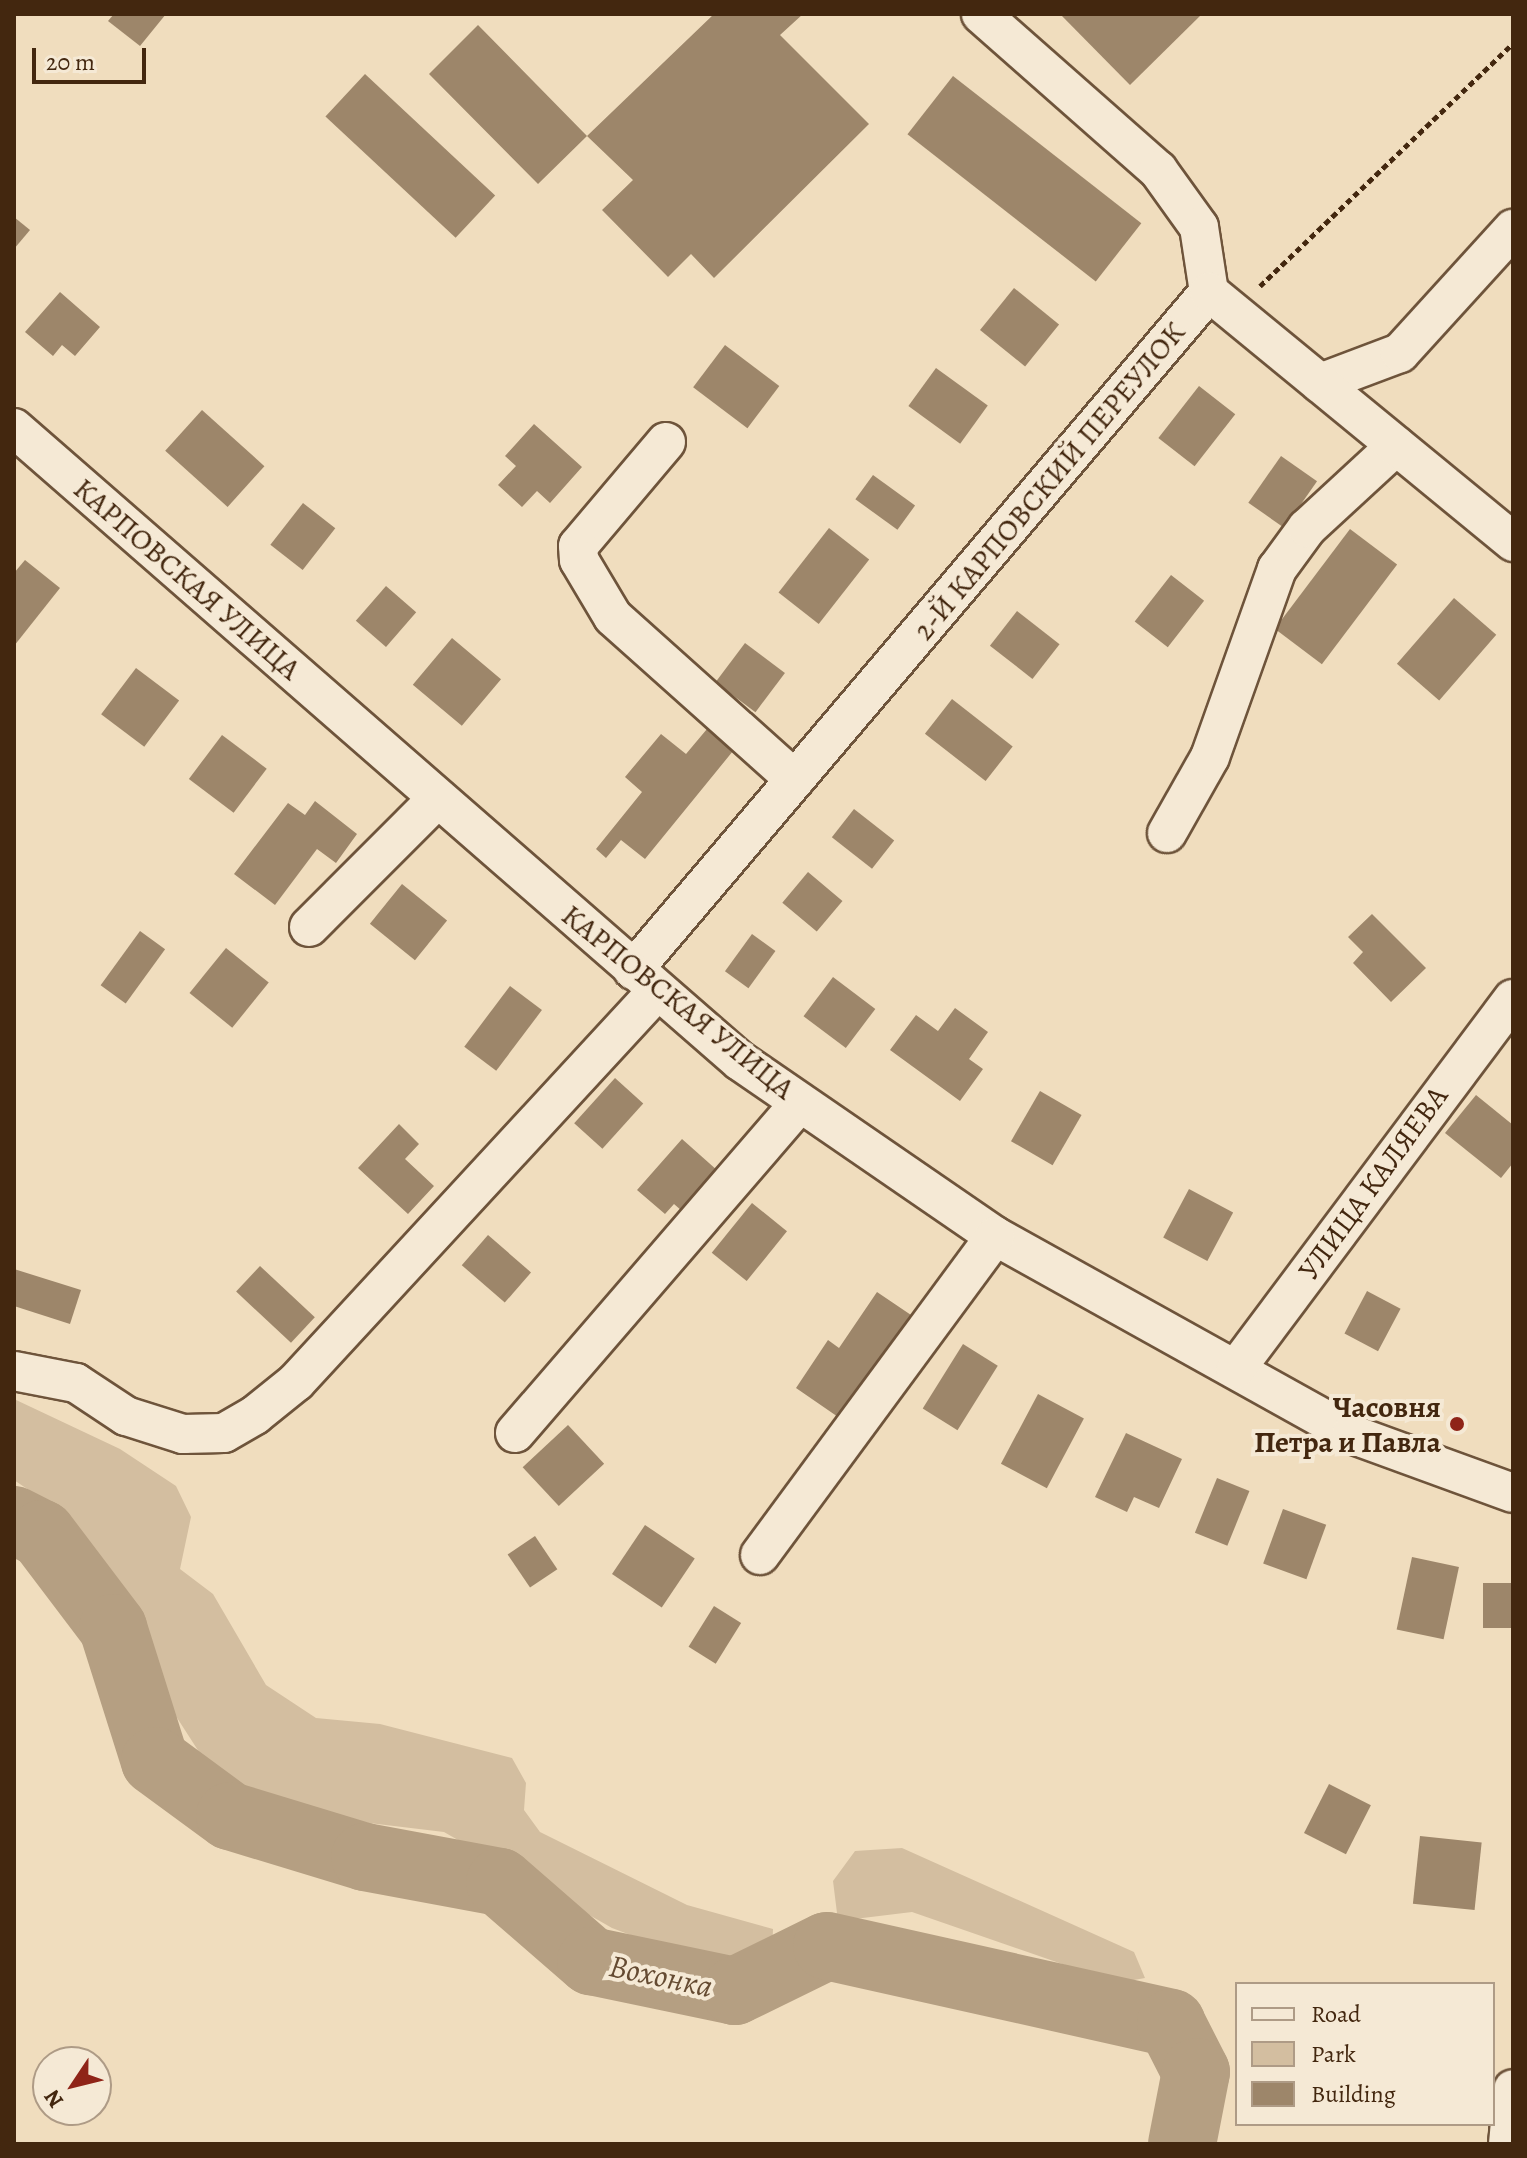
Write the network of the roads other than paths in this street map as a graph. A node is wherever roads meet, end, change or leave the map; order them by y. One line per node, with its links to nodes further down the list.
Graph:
1 (981, 14): 3 (street)
2 (1513, 229): 4 (street)
3 (1221, 302): 4 (street); 9 (street, 2-Й КАРПОВСКИЙ ПЕРЕУЛОК)
4 (1320, 383): 7 (street)
5 (14, 428): 10 (street, КАРПОВСКАЯ УЛИЦА)
6 (666, 442): 9 (street)
7 (1396, 446): 8 (street); 11 (street)
8 (1513, 542)
9 (795, 780): 13 (street, 2-Й КАРПОВСКИЙ ПЕРЕУЛОК)
10 (438, 798): 12 (street); 13 (street, КАРПОВСКАЯ УЛИЦА)
11 (1167, 833)
12 (309, 927)
13 (645, 981): 15 (street, КАРПОВСКАЯ УЛИЦА); 18 (street, 2-Й КАРПОВСКИЙ ПЕРЕУЛОК)
14 (1513, 999): 17 (street, УЛИЦА КАЛЯЕВА)
15 (800, 1103): 16 (street, КАРПОВСКАЯ УЛИЦА); 19 (street)
16 (995, 1236): 17 (street, КАРПОВСКАЯ УЛИЦА); 21 (street)
17 (1236, 1369): 20 (street, КАРПОВСКАЯ УЛИЦА)
18 (14, 1371)
19 (515, 1433)
20 (1513, 1493)
21 (760, 1555)
22 (1513, 2089): 23 (street)
23 (1508, 2144)

